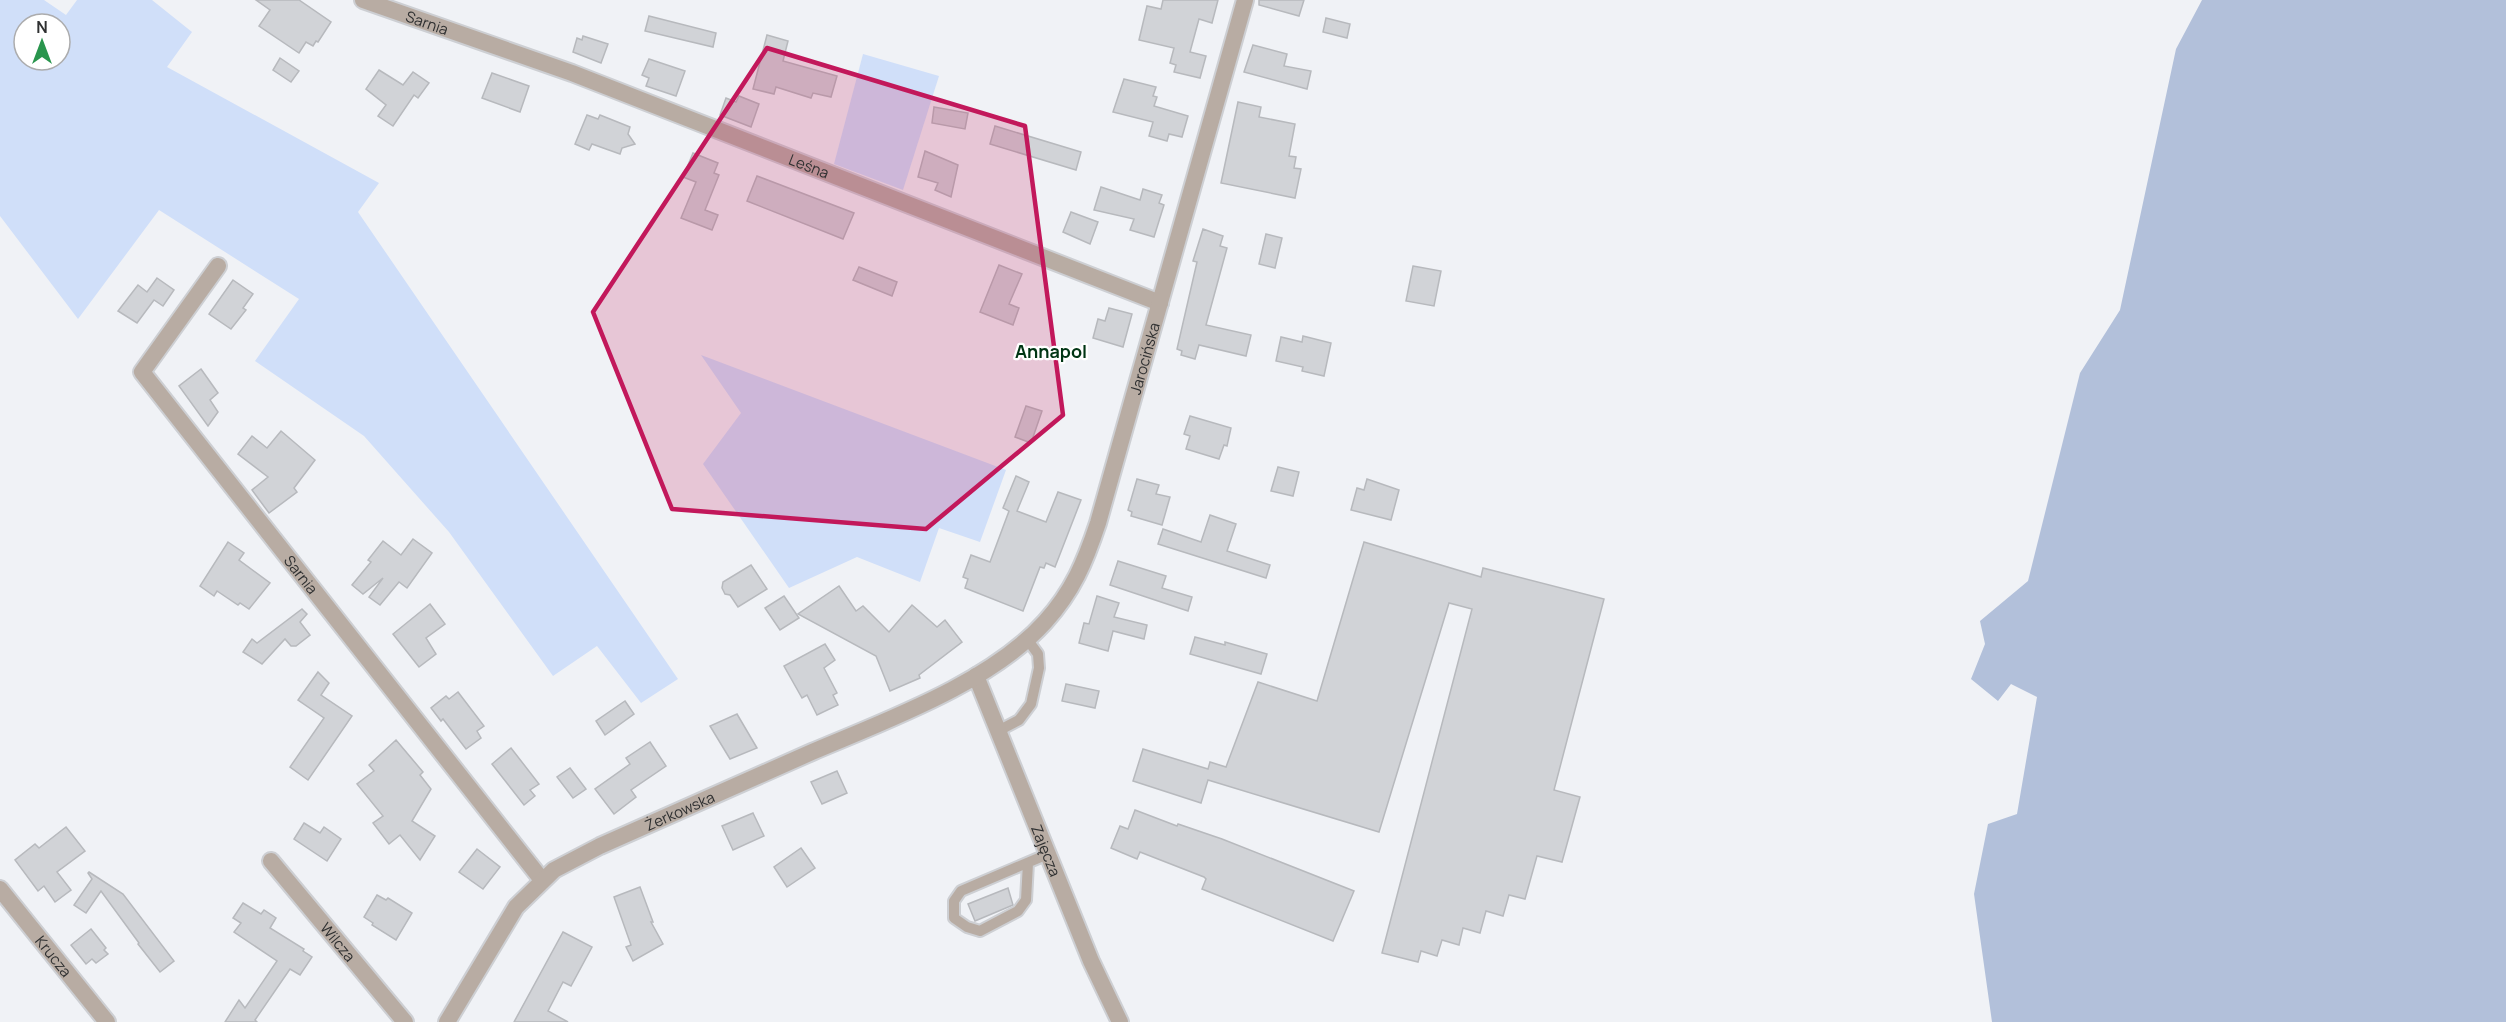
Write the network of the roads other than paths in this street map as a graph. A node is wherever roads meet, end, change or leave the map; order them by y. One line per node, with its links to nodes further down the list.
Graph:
1 (363, 0): 3 (street, Sarnia)
2 (1245, 0): 5 (street, Jarocińska)
3 (457, 33): 5 (street, Leśna)
4 (218, 266): 12 (street, Sarnia)
5 (1160, 303): 6 (street, Jarocińska)
6 (1027, 639): 7 (street, Jarocińska); 8 (lane)
7 (976, 676): 8 (street, Zajęcza); 12 (street, Żerkowska)
8 (998, 731): 9 (street, Zajęcza)
9 (1048, 854): 11 (lane); 17 (street, Zajęcza)
10 (272, 861): 15 (street, Wilcza)
11 (1028, 863): 11 (lane)
12 (542, 879): 16 (street, Żerkowska)
13 (0, 889): 14 (street, Krucza)
14 (107, 1022)
15 (405, 1022)
16 (447, 1022)
17 (1120, 1022)

